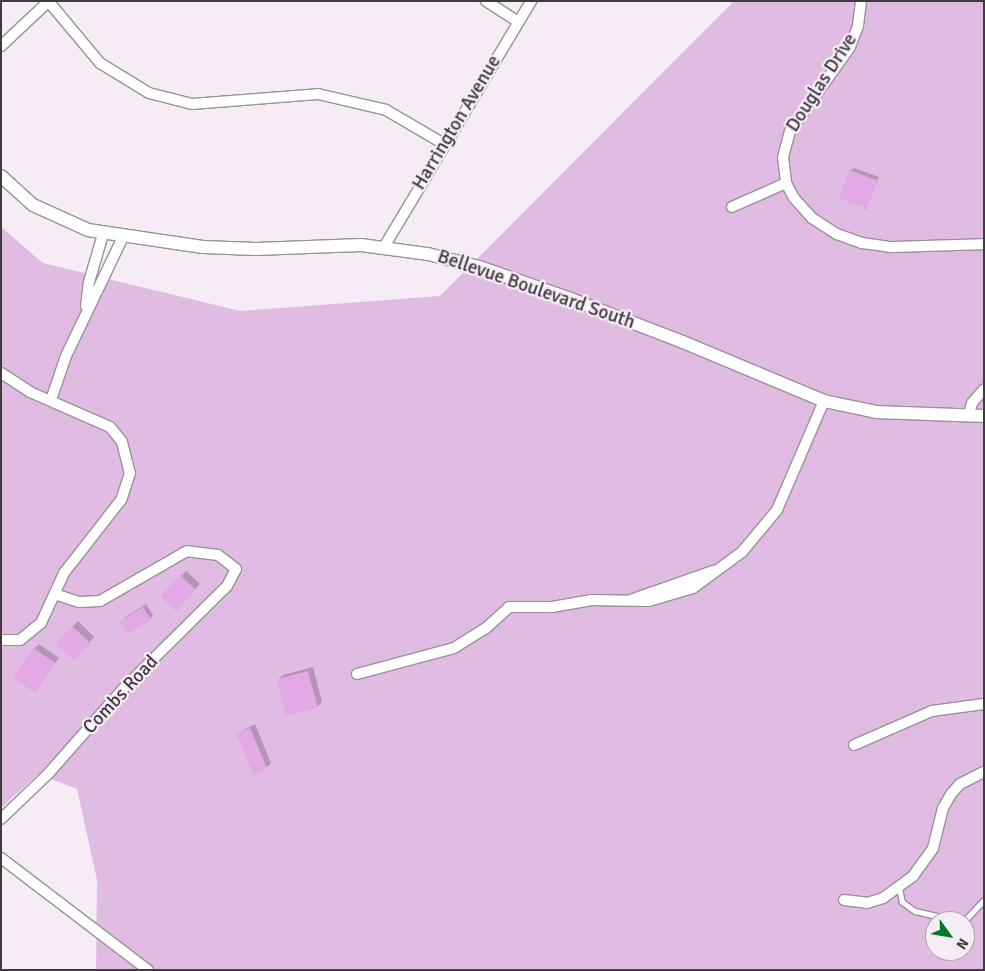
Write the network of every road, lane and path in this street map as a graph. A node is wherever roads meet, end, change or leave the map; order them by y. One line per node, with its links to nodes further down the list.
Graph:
1 (486, 1): 5 (street)
2 (531, 1): 5 (street, Harrington Avenue)
3 (861, 1): 9 (street, Douglas Drive)
4 (49, 2): 6 (street); 7 (street)
5 (518, 22): 7 (street, Harrington Avenue)
6 (1, 46)
7 (444, 144): 14 (street, Harrington Avenue)
8 (1, 176): 11 (street, Bellevue Boulevard South)
9 (786, 184): 10 (street); 13 (street, Douglas Drive)
10 (732, 207)
11 (103, 234): 12 (street, Bellevue Boulevard South); 15 (street)
12 (122, 237): 14 (street, Bellevue Boulevard South); 15 (street)
13 (984, 244)
14 (384, 247): 19 (street, Bellevue Boulevard South)
15 (86, 314): 18 (street)
16 (1, 373): 18 (street)
17 (984, 389): 20 (street)
18 (51, 400): 22 (street)
19 (824, 401): 20 (street, Bellevue Boulevard South); 24 (street)
20 (969, 414): 21 (street, Bellevue Boulevard South)
21 (984, 416)
22 (54, 594): 23 (street); 28 (street, Combs Road)
23 (1, 640)
24 (357, 674)
25 (984, 704): 26 (street)
26 (854, 745)
27 (984, 772): 30 (street)
28 (1, 818)
29 (1, 858): 33 (street)
30 (899, 888): 31 (street); 32 (lane)
31 (844, 900)
32 (984, 900)
33 (148, 970)

